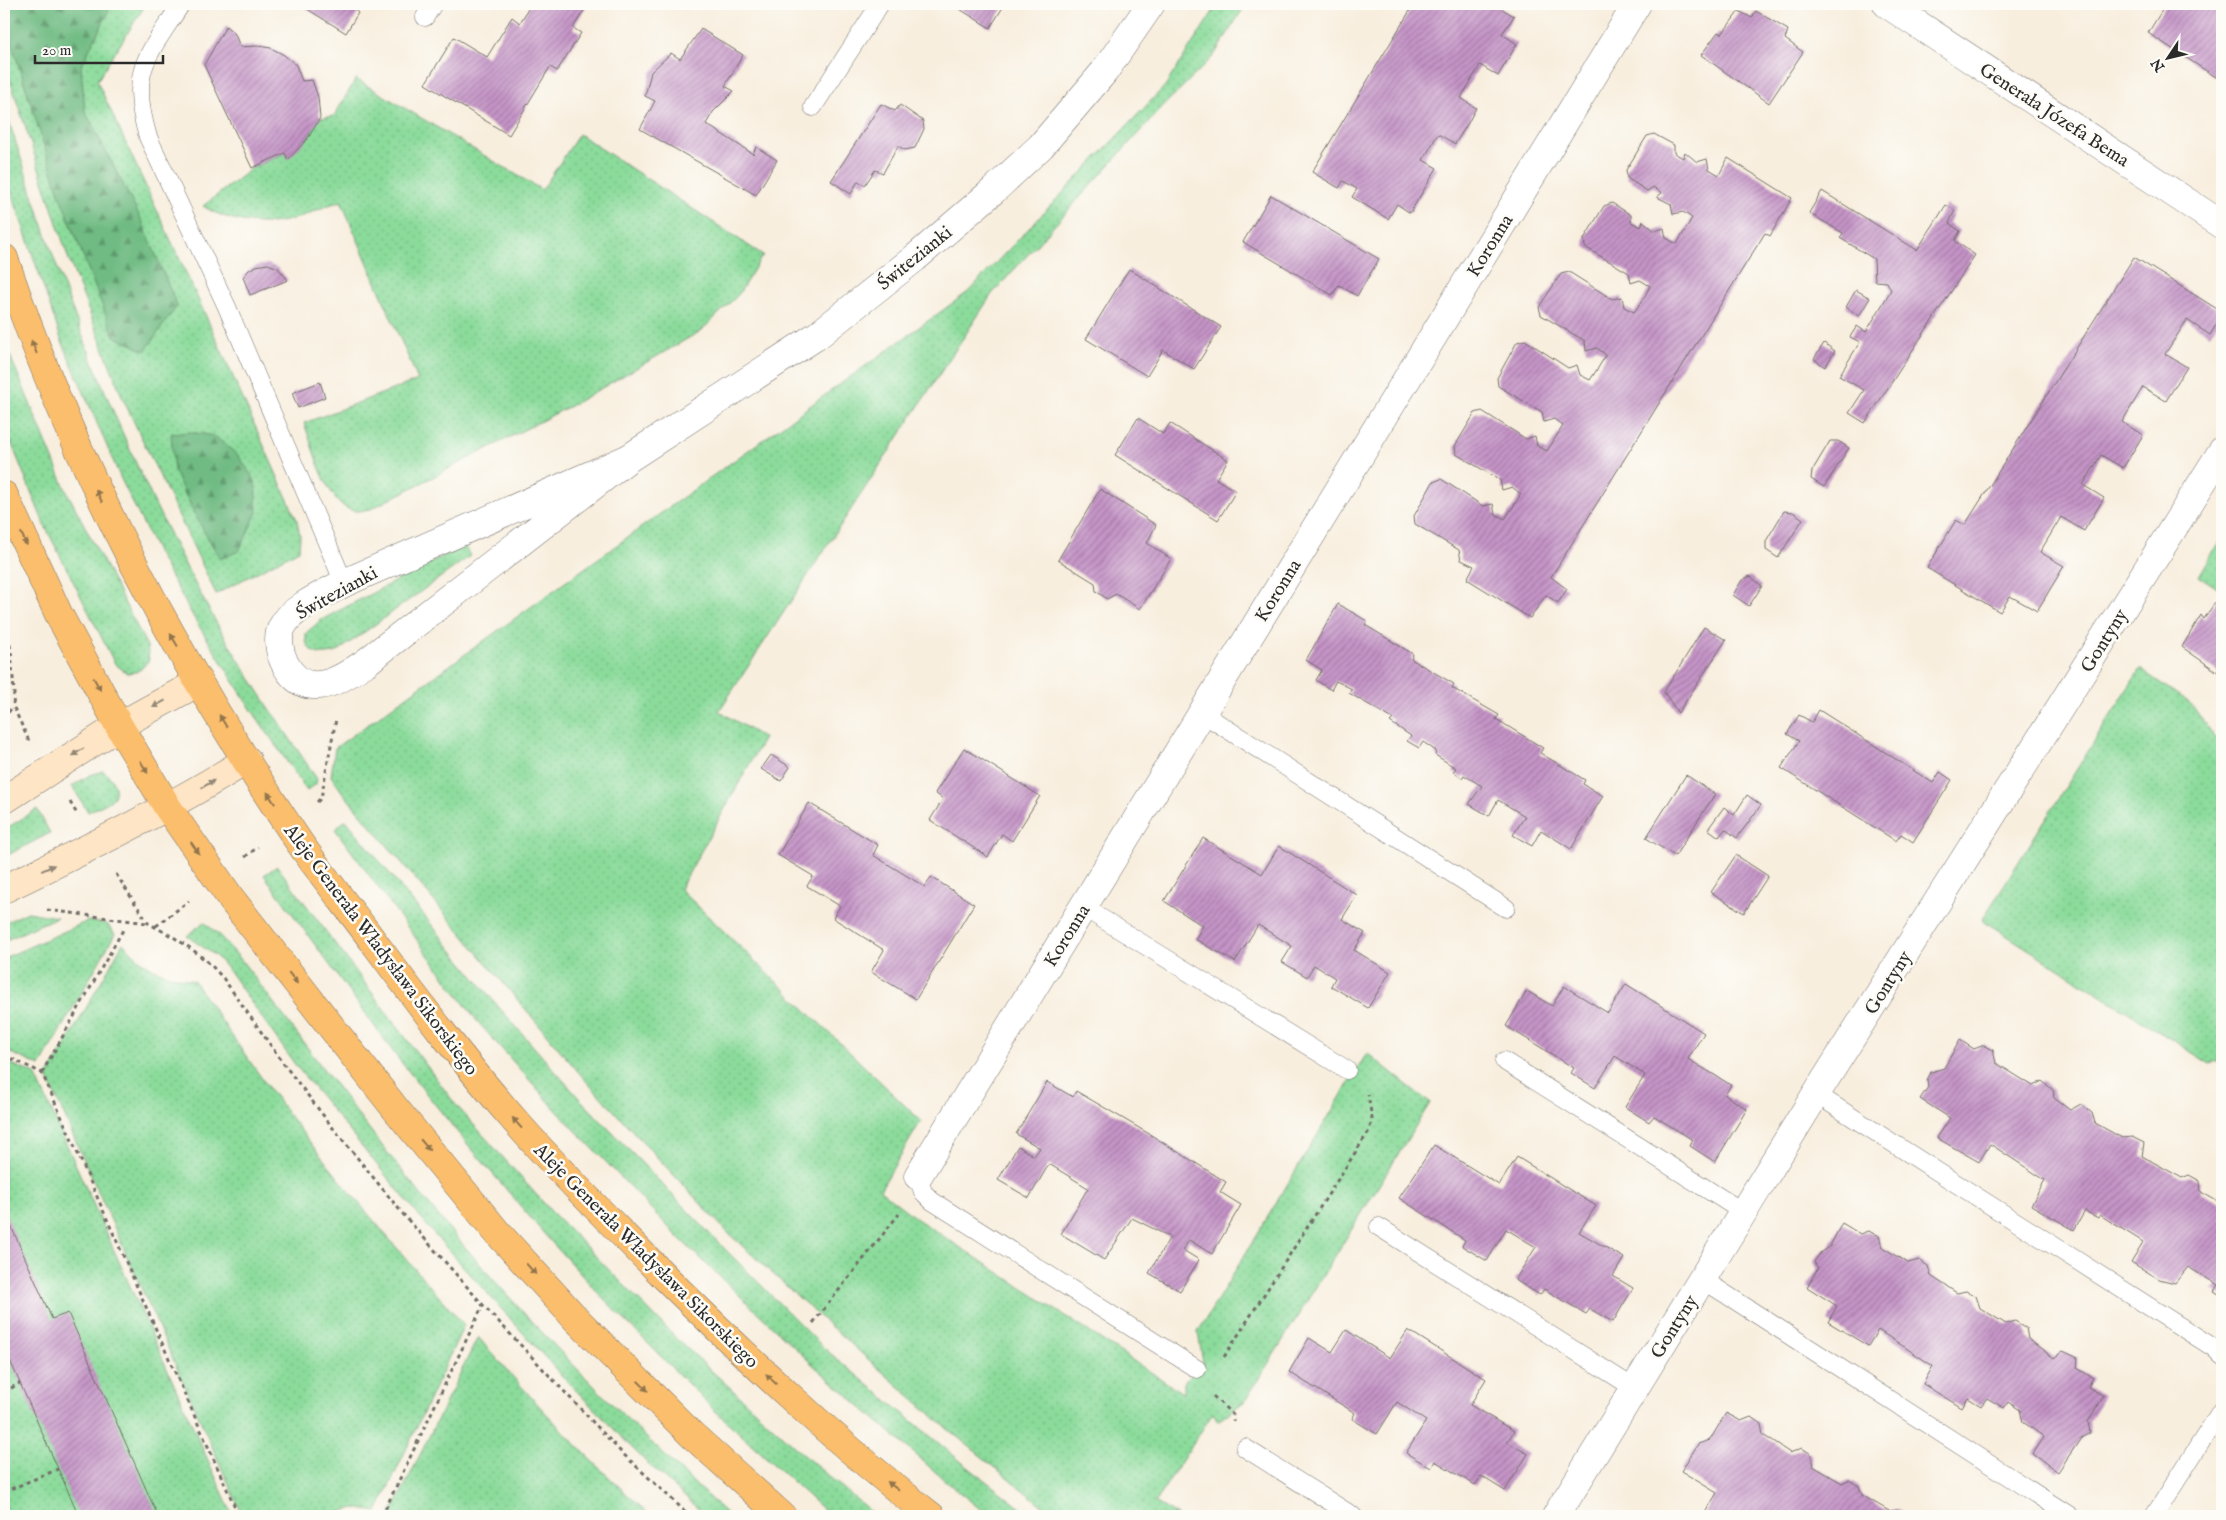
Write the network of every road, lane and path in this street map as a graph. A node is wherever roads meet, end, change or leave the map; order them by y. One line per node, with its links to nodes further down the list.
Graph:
1 (181, 4): 12 (lane)
2 (880, 4): 6 (lane)
3 (1151, 4): 10 (street, Świtezianki)
4 (1637, 4): 17 (street, Koronna)
5 (1887, 4): 7 (street, Generała Józefa Bema)
6 (813, 107)
7 (2222, 225)
8 (4, 258): 15 (main road, Aleje Generała Władysława Sikorskiego, one-way to 8)
9 (2222, 451): 42 (street, Gontyny)
10 (629, 458): 12 (street, Świtezianki); 14 (street, Świtezianki)
11 (4, 495): 19 (main road, one-way to 19)
12 (344, 583): 14 (street, Świtezianki)
13 (4, 621): 16 (path)
14 (343, 677): 24 (path)
15 (199, 682): 19 (street, one-way to 19); 21 (main road, Aleje Generała Władysława Sikorskiego, one-way to 15)
16 (12, 706): 18 (path); 20 (path)
17 (1202, 713): 32 (street, Koronna); 33 (lane)
18 (4, 719)
19 (120, 726): 23 (street, one-way to 23); 25 (main road, one-way to 25)
20 (24, 732)
21 (247, 760): 25 (street, one-way to 21); 64 (main road, Aleje Generała Władysława Sikorskiego, one-way to 21)
22 (67, 798): 26 (path)
23 (4, 800)
24 (312, 805)
25 (168, 808): 29 (street, one-way to 25); 63 (main road, one-way to 63)
26 (79, 818)
27 (261, 844): 28 (path)
28 (248, 854)
29 (4, 889)
30 (127, 891): 35 (path)
31 (181, 907): 36 (path)
32 (1083, 907): 40 (lane); 43 (street, Koronna)
33 (1506, 908)
34 (46, 910): 35 (path)
35 (148, 923): 36 (path)
36 (156, 926): 47 (path)
37 (123, 930): 41 (path)
38 (4, 1055): 41 (path)
39 (1504, 1061): 44 (lane)
40 (1347, 1070): 50 (path)
41 (42, 1073): 58 (path)
42 (1816, 1094): 44 (street, Gontyny); 49 (lane)
43 (918, 1176): 48 (path); 50 (lane)
44 (1743, 1212): 46 (street, Gontyny)
45 (1379, 1226): 52 (lane)
46 (1702, 1279): 52 (street, Gontyny); 67 (lane)
47 (483, 1305): 61 (path); 62 (path)
48 (813, 1323)
49 (2222, 1356)
50 (1197, 1369): 55 (path)
51 (20, 1383): 53 (path)
52 (1634, 1388): 66 (street, Gontyny)
53 (4, 1392)
54 (2222, 1409): 68 (lane)
55 (1245, 1448): 65 (lane)
56 (58, 1469): 57 (path)
57 (11, 1489)
58 (238, 1516)
59 (342, 1516): 60 (path)
60 (370, 1516)
61 (382, 1516)
62 (690, 1516)
63 (782, 1516)
64 (931, 1516)
65 (1353, 1516)
66 (1556, 1516)
67 (2070, 1516)
68 (2154, 1516)

